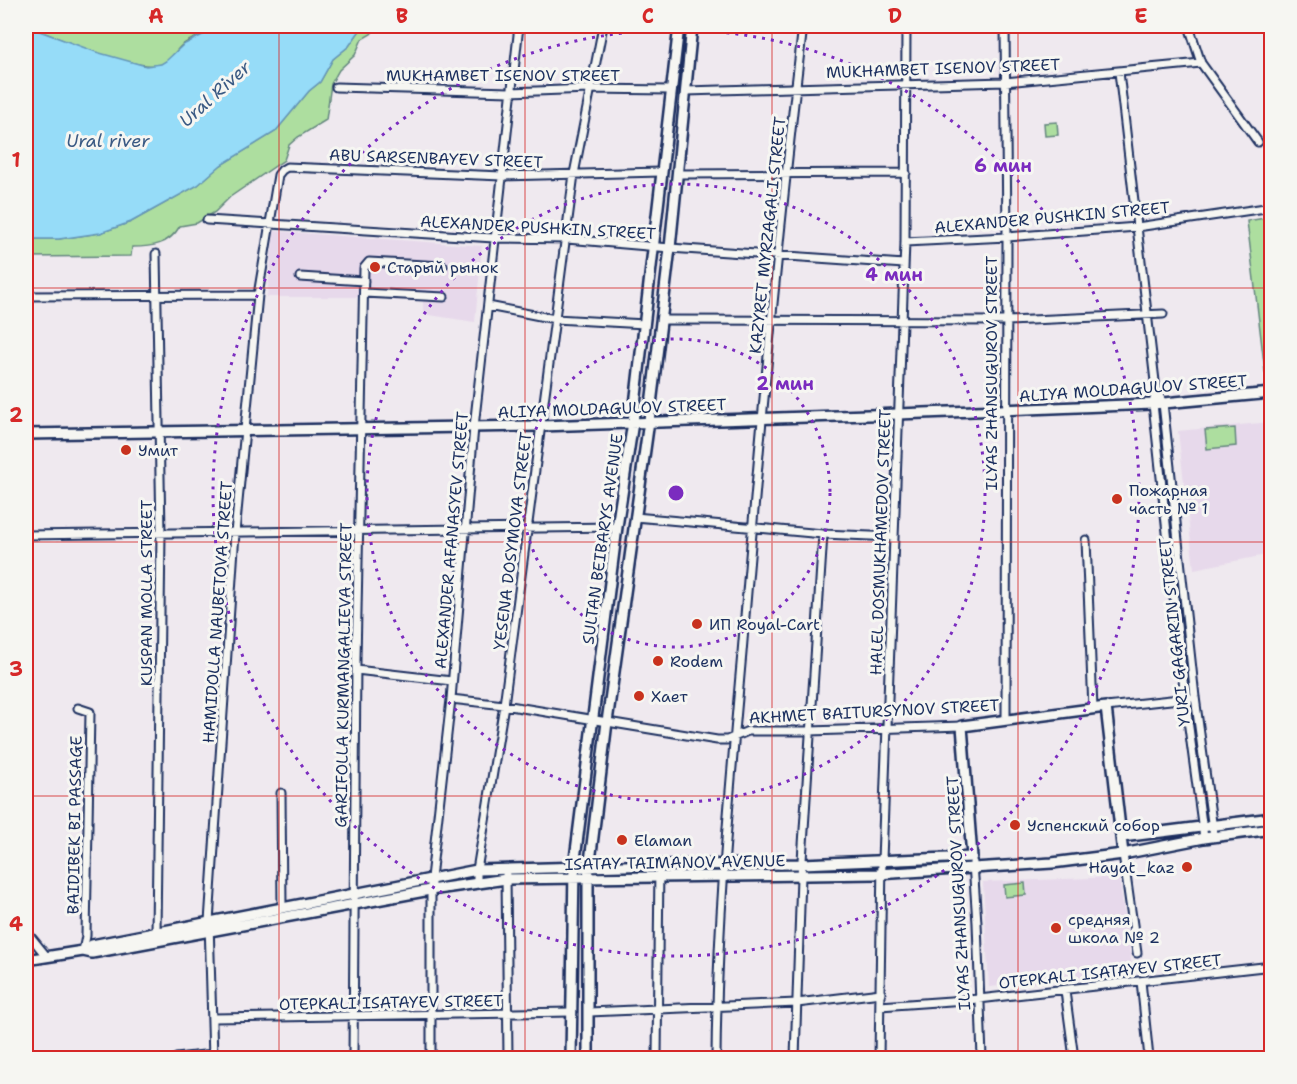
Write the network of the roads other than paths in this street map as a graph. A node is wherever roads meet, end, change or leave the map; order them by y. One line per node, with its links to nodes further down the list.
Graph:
1 (519, 26): 18 (street, ALEXANDER AFANASYEV STREET)
2 (603, 26): 15 (street, YESENA DOSYMOVA STREET)
3 (679, 26): 16 (main road, SULTAN BEIBARYS AVENUE)
4 (692, 26): 17 (main road, SULTAN BEIBARYS AVENUE)
5 (803, 26): 14 (street, KAZYRET MYRZAGALI STREET)
6 (906, 26): 12 (street, HALEL DOSMUKHAMEDOV STREET)
7 (1005, 26): 11 (street, ILYAS ZHANSUGUROV STREET)
8 (1189, 26): 9 (street)
9 (1202, 63): 10 (street, MUKHAMBET ISENOV STREET); 19 (street)
10 (1119, 72): 11 (street, MUKHAMBET ISENOV STREET); 30 (street, YURI GAGARIN STREET)
11 (1005, 82): 12 (street, MUKHAMBET ISENOV STREET); 31 (street, ILYAS ZHANSUGUROV STREET)
12 (907, 85): 14 (street, MUKHAMBET ISENOV STREET); 23 (street, HALEL DOSMUKHAMEDOV STREET)
13 (336, 87): 18 (street, MUKHAMBET ISENOV STREET)
14 (795, 88): 17 (street, MUKHAMBET ISENOV STREET); 22 (street, KAZYRET MYRZAGALI STREET)
15 (590, 89): 16 (street, MUKHAMBET ISENOV STREET); 18 (street, MUKHAMBET ISENOV STREET); 24 (street, YESENA DOSYMOVA STREET)
16 (671, 90): 21 (main road, SULTAN BEIBARYS AVENUE)
17 (686, 91): 25 (main road, SULTAN BEIBARYS AVENUE)
18 (510, 92): 26 (street, ALEXANDER AFANASYEV STREET)
19 (1258, 142)
20 (282, 170): 26 (street, ABU SARSENBAYEV STREET); 29 (street, HAMIDOLLA NAUBETOVA STREET)
21 (662, 172): 24 (street, ABU SARSENBAYEV STREET); 35 (main road, SULTAN BEIBARYS AVENUE)
22 (785, 173): 23 (street); 25 (street); 38 (street, KAZYRET MYRZAGALI STREET)
23 (906, 173): 34 (street, HALEL DOSMUKHAMEDOV STREET)
24 (574, 174): 26 (street, ABU SARSENBAYEV STREET); 33 (street, YESENA DOSYMOVA STREET)
25 (678, 174): 36 (main road, SULTAN BEIBARYS AVENUE)
26 (502, 176): 32 (street, ALEXANDER AFANASYEV STREET)
27 (1272, 207): 30 (street, ALEXANDER PUSHKIN STREET)
28 (207, 220): 29 (street, ALEXANDER PUSHKIN STREET)
29 (270, 223): 32 (street, ALEXANDER PUSHKIN STREET); 45 (street, HAMIDOLLA NAUBETOVA STREET)
30 (1137, 227): 31 (street, ALEXANDER PUSHKIN STREET); 49 (street, YURI GAGARIN STREET)
31 (1007, 237): 34 (street, ALEXANDER PUSHKIN STREET); 55 (street, ILYAS ZHANSUGUROV STREET)
32 (494, 238): 33 (street, ALEXANDER PUSHKIN STREET); 48 (street, ALEXANDER AFANASYEV STREET)
33 (567, 238): 35 (street, ALEXANDER PUSHKIN STREET); 51 (street, YESENA DOSYMOVA STREET)
34 (906, 242): 39 (street, HALEL DOSMUKHAMEDOV STREET)
35 (652, 245): 36 (street, ALEXANDER PUSHKIN STREET); 56 (main road, SULTAN BEIBARYS AVENUE)
36 (670, 248): 38 (street, ALEXANDER PUSHKIN STREET); 52 (main road, SULTAN BEIBARYS AVENUE)
37 (156, 254): 44 (street, KUSPAN MOLLA STREET)
38 (777, 255): 39 (street, ALEXANDER PUSHKIN STREET); 53 (street, KAZYRET MYRZAGALI STREET)
39 (904, 264): 54 (street, HALEL DOSMUKHAMEDOV STREET)
40 (443, 266): 42 (street)
41 (300, 277): 42 (street)
42 (364, 281): 43 (street, GARIFOLLA KURMANGALIEVA STREET)
43 (364, 293): 47 (street); 66 (street, GARIFOLLA KURMANGALIEVA STREET)
44 (155, 295): 45 (street); 46 (street); 68 (street, KUSPAN MOLLA STREET)
45 (258, 295): 67 (street, HAMIDOLLA NAUBETOVA STREET)
46 (26, 296)
47 (444, 297)
48 (488, 306): 51 (street); 65 (street, ALEXANDER AFANASYEV STREET)
49 (1146, 314): 50 (street); 55 (street); 58 (street, YURI GAGARIN STREET)
50 (1163, 314)
51 (555, 319): 56 (street); 64 (street, YESENA DOSYMOVA STREET)
52 (661, 320): 53 (street); 63 (main road, SULTAN BEIBARYS AVENUE)
53 (771, 321): 54 (street); 61 (street, KAZYRET MYRZAGALI STREET)
54 (903, 321): 55 (street); 60 (street, HALEL DOSMUKHAMEDOV STREET)
55 (1007, 321): 59 (street, ILYAS ZHANSUGUROV STREET)
56 (645, 324): 62 (main road, SULTAN BEIBARYS AVENUE)
57 (1272, 393): 58 (main road, ALIYA MOLDAGULOV STREET)
58 (1158, 404): 59 (main road, ALIYA MOLDAGULOV STREET); 86 (street, YURI GAGARIN STREET); 87 (street, YURI GAGARIN STREET)
59 (1006, 411): 60 (main road, ALIYA MOLDAGULOV STREET); 94 (street, ILYAS ZHANSUGUROV STREET)
60 (898, 414): 61 (main road, ALIYA MOLDAGULOV STREET); 80 (street, HALEL DOSMUKHAMEDOV STREET)
61 (763, 418): 63 (main road, ALIYA MOLDAGULOV STREET); 72 (street, KAZYRET MYRZAGALI STREET)
62 (633, 422): 63 (main road, ALIYA MOLDAGULOV STREET); 64 (main road, ALIYA MOLDAGULOV STREET); 71 (main road, SULTAN BEIBARYS AVENUE)
63 (649, 422): 70 (main road, SULTAN BEIBARYS AVENUE)
64 (541, 426): 65 (main road, ALIYA MOLDAGULOV STREET); 73 (street, YESENA DOSYMOVA STREET)
65 (474, 427): 66 (main road, ALIYA MOLDAGULOV STREET); 74 (street, ALEXANDER AFANASYEV STREET)
66 (361, 429): 67 (main road, ALIYA MOLDAGULOV STREET); 75 (street, GARIFOLLA KURMANGALIEVA STREET)
67 (244, 430): 68 (main road, ALIYA MOLDAGULOV STREET); 77 (street, HAMIDOLLA NAUBETOVA STREET)
68 (158, 432): 69 (main road, ALIYA MOLDAGULOV STREET); 76 (street, KUSPAN MOLLA STREET)
69 (26, 434)
70 (635, 517): 72 (street); 83 (main road, SULTAN BEIBARYS AVENUE)
71 (616, 527): 73 (street); 82 (main road, SULTAN BEIBARYS AVENUE)
72 (752, 527): 78 (street); 99 (street, KAZYRET MYRZAGALI STREET)
73 (527, 529): 74 (street); 89 (street, YESENA DOSYMOVA STREET)
74 (464, 530): 75 (street); 85 (street, ALEXANDER AFANASYEV STREET)
75 (359, 531): 77 (street); 84 (street, GARIFOLLA KURMANGALIEVA STREET)
76 (161, 532): 77 (street); 79 (street); 134 (street, KUSPAN MOLLA STREET)
77 (235, 533): 132 (street, HAMIDOLLA NAUBETOVA STREET)
78 (824, 534): 80 (street); 98 (street)
79 (26, 536)
80 (894, 537): 97 (street, HALEL DOSMUKHAMEDOV STREET)
81 (1086, 540): 92 (street)
82 (605, 621): 83 (main road); 93 (main road, SULTAN BEIBARYS AVENUE)
83 (620, 623): 95 (main road, SULTAN BEIBARYS AVENUE)
84 (356, 670): 85 (street); 129 (street, GARIFOLLA KURMANGALIEVA STREET)
85 (452, 681): 88 (street, ALEXANDER AFANASYEV STREET)
86 (1194, 697): 87 (street, AKHMET BAITURSYNOV STREET); 102 (street, YURI GAGARIN STREET)
87 (1185, 698): 90 (street, AKHMET BAITURSYNOV STREET); 103 (street, YURI GAGARIN STREET)
88 (451, 699): 89 (street, AKHMET BAITURSYNOV STREET); 123 (street, ALEXANDER AFANASYEV STREET)
89 (504, 705): 93 (street, AKHMET BAITURSYNOV STREET); 118 (street, YESENA DOSYMOVA STREET)
90 (1106, 707): 92 (main road, AKHMET BAITURSYNOV STREET); 105 (main road)
91 (78, 708): 135 (street, BAIDIBEK BI PASSAGE)
92 (1093, 709): 94 (main road, AKHMET BAITURSYNOV STREET)
93 (593, 719): 95 (street, AKHMET BAITURSYNOV STREET); 114 (main road, SULTAN BEIBARYS AVENUE)
94 (1006, 720): 96 (main road, AKHMET BAITURSYNOV STREET)
95 (607, 722): 99 (street, AKHMET BAITURSYNOV STREET); 115 (main road, SULTAN BEIBARYS AVENUE)
96 (962, 726): 97 (street, AKHMET BAITURSYNOV STREET); 109 (main road, ILYAS ZHANSUGUROV STREET)
97 (887, 729): 98 (street, AKHMET BAITURSYNOV STREET); 110 (street, HALEL DOSMUKHAMEDOV STREET)
98 (810, 731): 99 (street, AKHMET BAITURSYNOV STREET); 111 (street)
99 (735, 737): 113 (street, KAZYRET MYRZAGALI STREET)
100 (281, 793): 131 (street)
101 (1272, 818): 102 (main road)
102 (1212, 825): 103 (main road); 106 (street, YURI GAGARIN STREET)
103 (1202, 827): 105 (main road); 107 (street, YURI GAGARIN STREET)
104 (1272, 829): 106 (main road, ISATAY TAIMANOV AVENUE)
105 (1122, 837): 108 (main road)
106 (1214, 837): 107 (main road, ISATAY TAIMANOV AVENUE)
107 (1204, 838): 108 (main road, ISATAY TAIMANOV AVENUE)
108 (1123, 854): 116 (main road, ISATAY TAIMANOV AVENUE); 136 (street)
109 (972, 857): 110 (main road, ISATAY TAIMANOV AVENUE); 116 (street, ILYAS ZHANSUGUROV STREET)
110 (882, 860): 111 (main road, ISATAY TAIMANOV AVENUE); 119 (street, HALEL DOSMUKHAMEDOV STREET)
111 (802, 864): 113 (main road, ISATAY TAIMANOV AVENUE); 120 (street)
112 (659, 865): 113 (main road, ISATAY TAIMANOV AVENUE); 115 (main road, ISATAY TAIMANOV AVENUE); 121 (street)
113 (723, 866): 122 (street, KAZYRET MYRZAGALI STREET)
114 (574, 867): 115 (main road, ISATAY TAIMANOV AVENUE); 117 (main road, ISATAY TAIMANOV AVENUE); 124 (main road, SULTAN BEIBARYS AVENUE)
115 (589, 867): 125 (main road, SULTAN BEIBARYS AVENUE)
116 (973, 867): 119 (main road, ISATAY TAIMANOV AVENUE); 143 (street, ILYAS ZHANSUGUROV STREET)
117 (507, 868): 118 (main road, ISATAY TAIMANOV AVENUE); 126 (street)
118 (477, 870): 123 (main road, ISATAY TAIMANOV AVENUE); 127 (street, YESENA DOSYMOVA STREET)
119 (882, 873): 120 (main road, ISATAY TAIMANOV AVENUE); 142 (street, HALEL DOSMUKHAMEDOV STREET)
120 (801, 876): 122 (main road, ISATAY TAIMANOV AVENUE); 144 (street)
121 (659, 877): 122 (main road, ISATAY TAIMANOV AVENUE); 125 (main road, ISATAY TAIMANOV AVENUE); 147 (street)
122 (723, 877): 145 (street, KAZYRET MYRZAGALI STREET)
123 (431, 878): 128 (street, ALEXANDER AFANASYEV STREET); 129 (main road, ISATAY TAIMANOV AVENUE)
124 (573, 878): 125 (main road, ISATAY TAIMANOV AVENUE); 126 (main road, ISATAY TAIMANOV AVENUE); 148 (main road, SULTAN BEIBARYS AVENUE)
125 (588, 878): 149 (main road, SULTAN BEIBARYS AVENUE)
126 (506, 879): 127 (main road, ISATAY TAIMANOV AVENUE); 150 (street)
127 (477, 883): 128 (main road, ISATAY TAIMANOV AVENUE)
128 (430, 890): 130 (main road, ISATAY TAIMANOV AVENUE); 151 (street, ALEXANDER AFANASYEV STREET)
129 (353, 894): 130 (street, GARIFOLLA KURMANGALIEVA STREET); 131 (main road, ISATAY TAIMANOV AVENUE)
130 (353, 905): 132 (main road, ISATAY TAIMANOV AVENUE); 152 (street, GARIFOLLA KURMANGALIEVA STREET)
131 (282, 907): 132 (main road, ISATAY TAIMANOV AVENUE)
132 (209, 927): 134 (main road, ISATAY TAIMANOV AVENUE); 135 (main road, ISATAY TAIMANOV AVENUE); 153 (street, HAMIDOLLA NAUBETOVA STREET)
133 (26, 931): 137 (street)
134 (156, 932): 135 (main road, ISATAY TAIMANOV AVENUE)
135 (83, 951): 137 (main road, ISATAY TAIMANOV AVENUE)
136 (1137, 953)
137 (47, 957): 138 (main road, ISATAY TAIMANOV AVENUE)
138 (26, 960)
139 (1272, 966): 140 (street, OTEPKALI ISATAYEV STREET)
140 (1141, 981): 141 (street, OTEPKALI ISATAYEV STREET); 167 (street)
141 (1065, 991): 143 (street, OTEPKALI ISATAYEV STREET); 166 (street)
142 (881, 993): 144 (street); 146 (street, HALEL DOSMUKHAMEDOV STREET)
143 (980, 999): 146 (street, OTEPKALI ISATAYEV STREET); 165 (street, ILYAS ZHANSUGUROV STREET)
144 (797, 1003): 145 (street); 163 (street)
145 (716, 1006): 147 (street); 162 (street, KAZYRET MYRZAGALI STREET)
146 (880, 1006): 164 (street, HALEL DOSMUKHAMEDOV STREET)
147 (658, 1008): 149 (street); 161 (street)
148 (571, 1012): 150 (street, OTEPKALI ISATAYEV STREET); 159 (main road, SULTAN BEIBARYS AVENUE)
149 (589, 1012): 160 (main road, SULTAN BEIBARYS AVENUE)
150 (507, 1014): 151 (street, OTEPKALI ISATAYEV STREET); 158 (street)
151 (431, 1015): 152 (street, OTEPKALI ISATAYEV STREET); 157 (street, ALEXANDER AFANASYEV STREET)
152 (352, 1016): 153 (street, OTEPKALI ISATAYEV STREET); 156 (street, GARIFOLLA KURMANGALIEVA STREET)
153 (213, 1018): 154 (street, HAMIDOLLA NAUBETOVA STREET)
154 (213, 1056): 155 (street)
155 (176, 1059)
156 (353, 1059)
157 (431, 1059)
158 (508, 1059)
159 (571, 1059)
160 (588, 1059)
161 (657, 1059)
162 (716, 1059)
163 (795, 1059)
164 (879, 1059)
165 (982, 1059)
166 (1074, 1059)
167 (1149, 1059)

